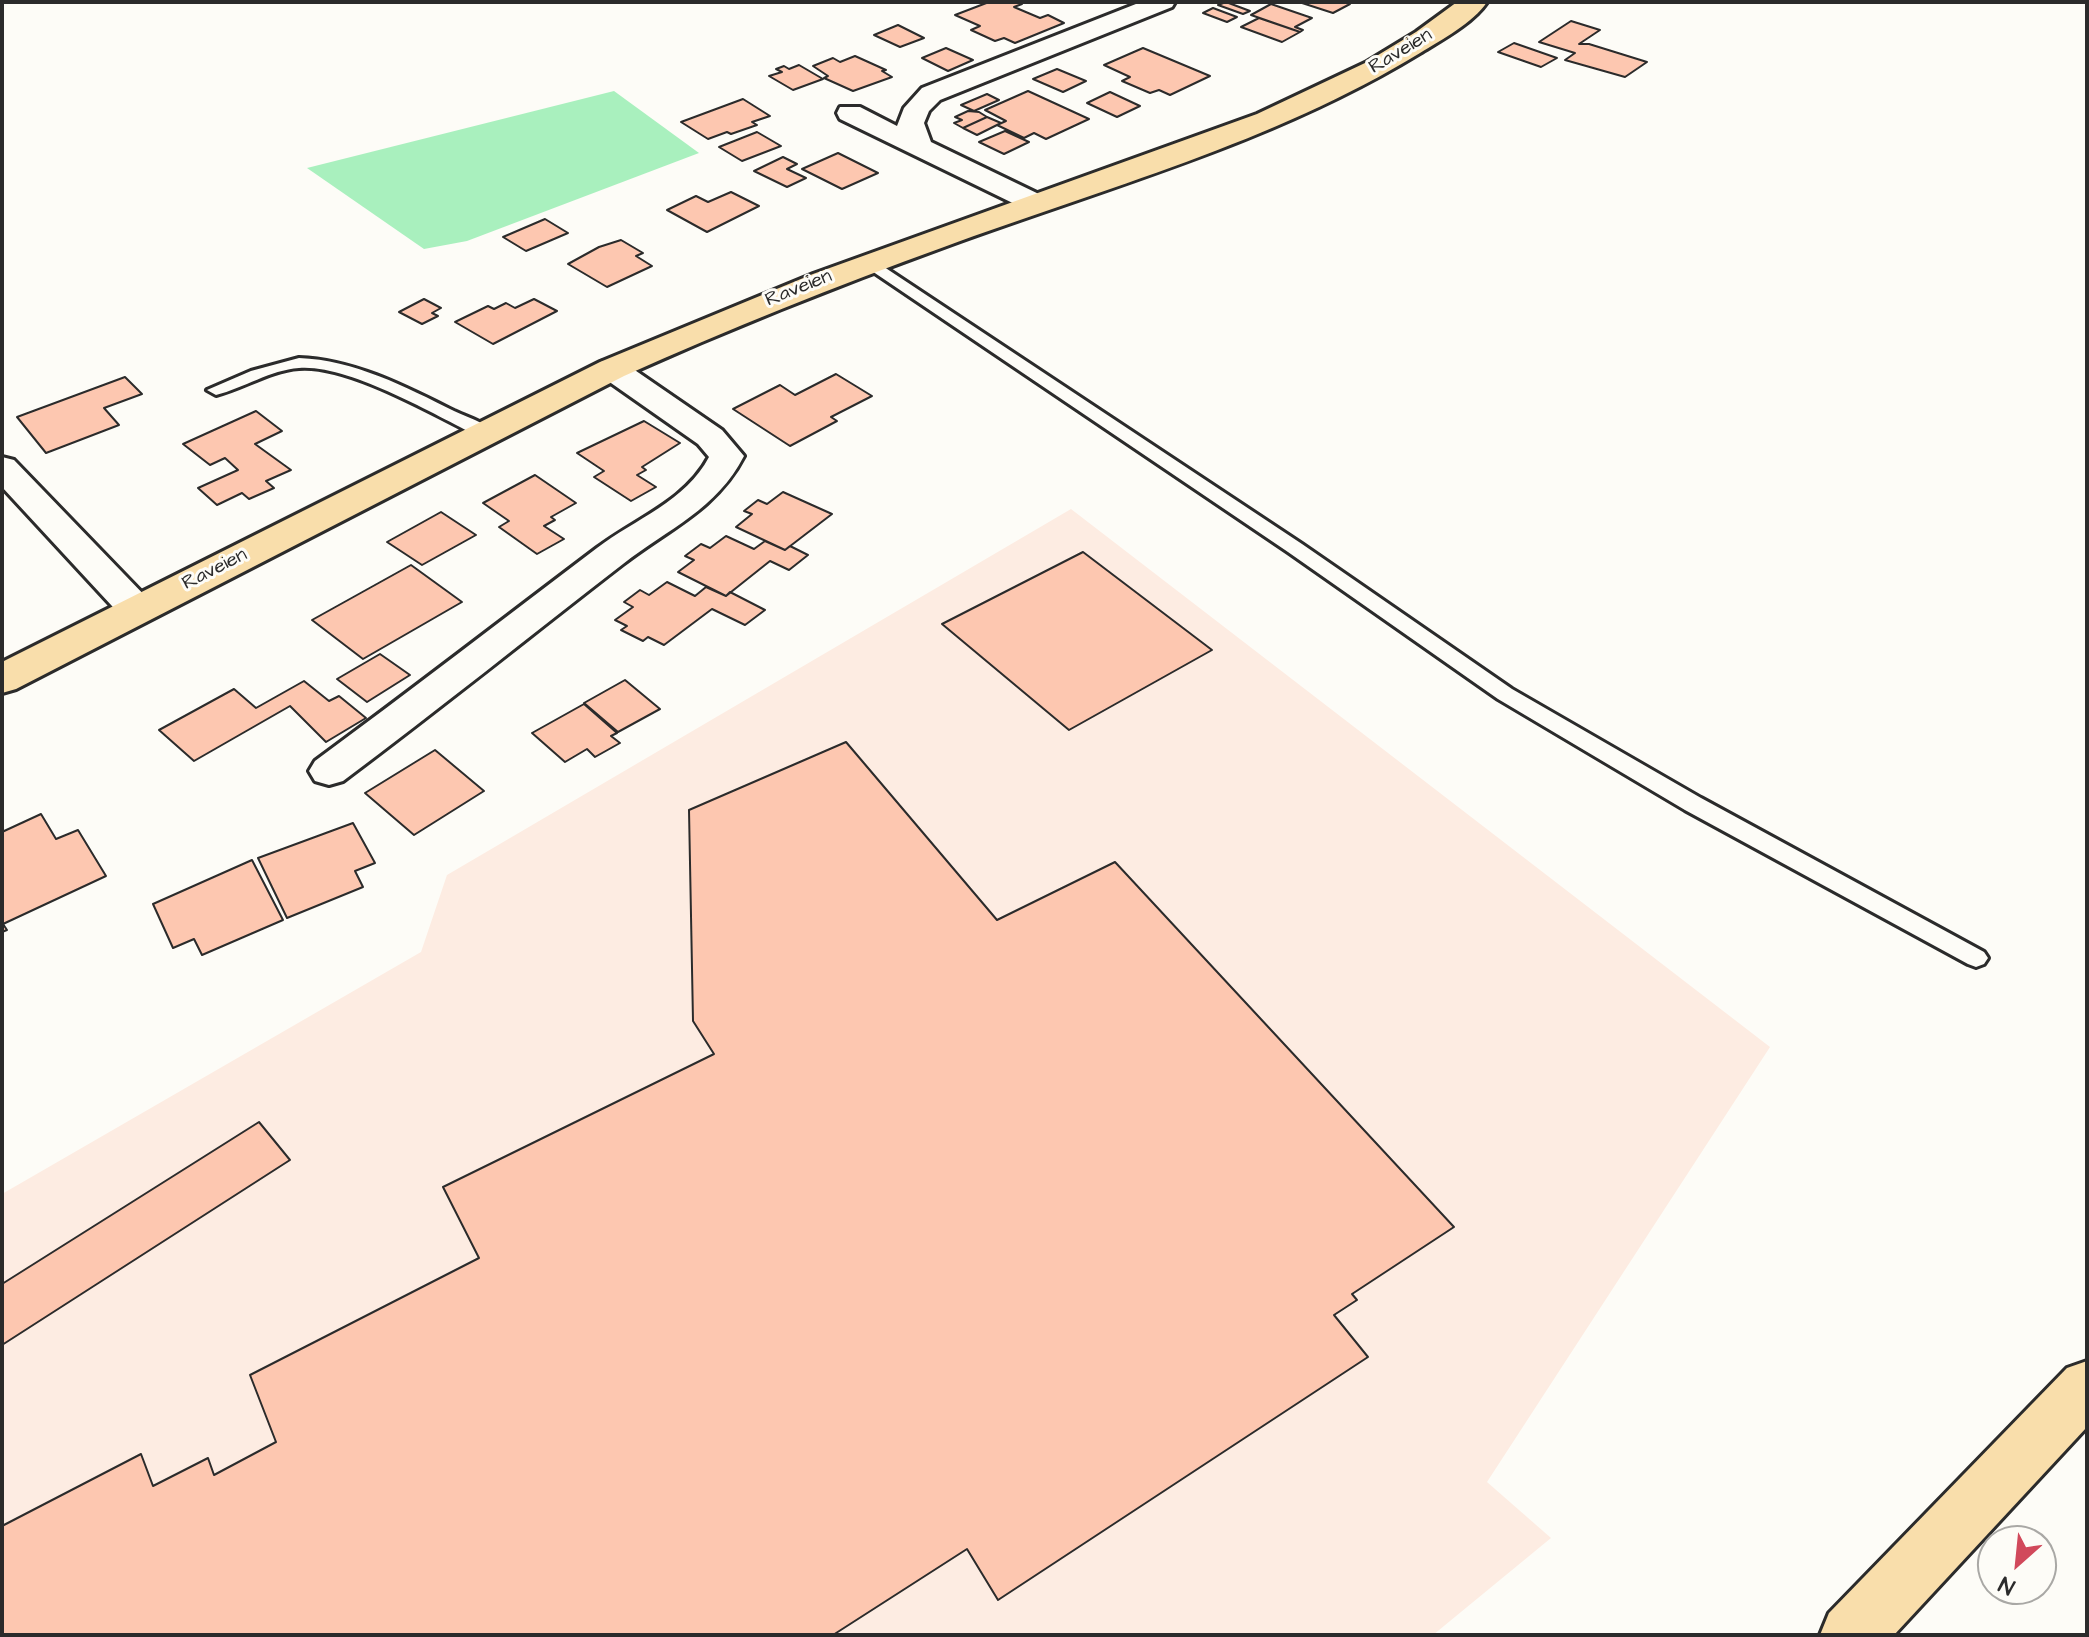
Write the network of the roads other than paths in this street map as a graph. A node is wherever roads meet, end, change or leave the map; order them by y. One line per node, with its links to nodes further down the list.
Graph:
1 (1163, 2): 4 (street)
2 (1474, 2): 5 (main road, Raveien)
3 (850, 113): 4 (street)
4 (919, 146): 5 (street)
5 (1035, 203): 6 (main road, Raveien)
6 (869, 262): 7 (main road, Raveien); 14 (lane)
7 (612, 369): 9 (main road, Raveien); 13 (street)
8 (216, 390): 9 (lane)
9 (484, 432): 11 (main road, Raveien)
10 (2, 467): 11 (street)
11 (137, 610): 12 (main road, Raveien)
12 (2, 679)
13 (329, 771)
14 (1976, 958)
15 (2087, 1387): 16 (main road)
16 (1851, 1635)

